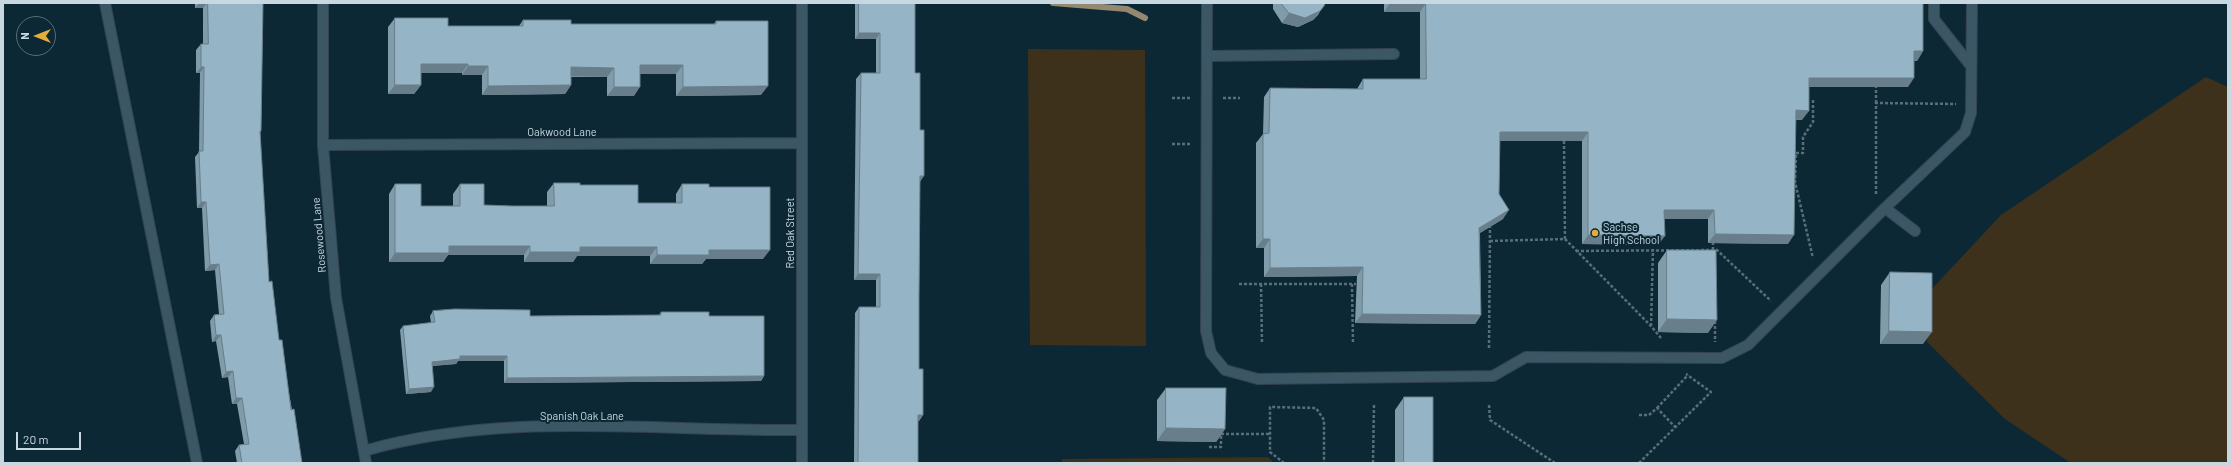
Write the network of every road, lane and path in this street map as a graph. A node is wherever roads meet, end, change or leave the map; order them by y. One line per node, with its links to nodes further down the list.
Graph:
1 (105, 3): 56 (street)
2 (323, 3): 20 (street, Rosewood Lane)
3 (802, 3): 19 (street, Red Oak Street)
4 (1207, 3): 8 (street)
5 (1934, 3): 9 (street)
6 (1972, 3): 9 (street)
7 (1394, 54): 8 (street)
8 (1207, 56): 22 (street)
9 (1972, 66): 22 (street)
10 (1876, 87): 16 (path)
11 (1172, 98): 12 (path)
12 (1193, 98)
13 (1216, 98): 14 (path)
14 (1240, 98)
15 (1812, 100): 32 (path)
16 (1876, 103): 17 (path); 21 (path)
17 (1957, 104)
18 (1564, 141): 25 (path)
19 (801, 143): 20 (street, Oakwood Lane); 52 (street, Red Oak Street)
20 (324, 145): 55 (street, Rosewood Lane)
21 (1876, 202)
22 (1885, 208): 24 (street)
23 (1490, 227): 26 (path)
24 (1915, 231)
25 (1565, 239): 26 (path); 30 (path)
26 (1490, 241): 44 (path)
27 (1713, 243): 29 (path)
28 (1652, 249): 29 (path); 30 (path); 39 (path)
29 (1713, 250): 31 (path); 37 (path)
30 (1576, 251): 39 (path)
31 (1713, 258)
32 (1814, 262)
33 (1239, 284): 34 (path)
34 (1261, 284): 35 (path); 43 (path)
35 (1352, 284): 36 (path); 42 (path)
36 (1356, 284)
37 (1773, 302)
38 (1715, 319): 41 (path)
39 (1651, 326): 40 (path)
40 (1661, 338)
41 (1715, 342)
42 (1353, 343)
43 (1262, 344)
44 (1489, 348)
45 (1684, 372): 46 (path)
46 (1688, 375): 49 (path); 51 (path)
47 (1374, 405): 61 (path)
48 (1489, 405): 62 (path)
49 (1656, 408): 50 (path); 51 (path)
50 (1639, 415)
51 (1675, 428): 63 (path)
52 (802, 430): 55 (street, Spanish Oak Lane); 58 (street, Red Oak Street)
53 (1270, 434): 54 (path); 59 (path); 60 (path)
54 (1209, 447)
55 (364, 451): 57 (street, Rosewood Lane)
56 (197, 463)
57 (366, 463)
58 (802, 463)
59 (1284, 463)
60 (1324, 463)
61 (1373, 463)
62 (1555, 463)
63 (1639, 463)

